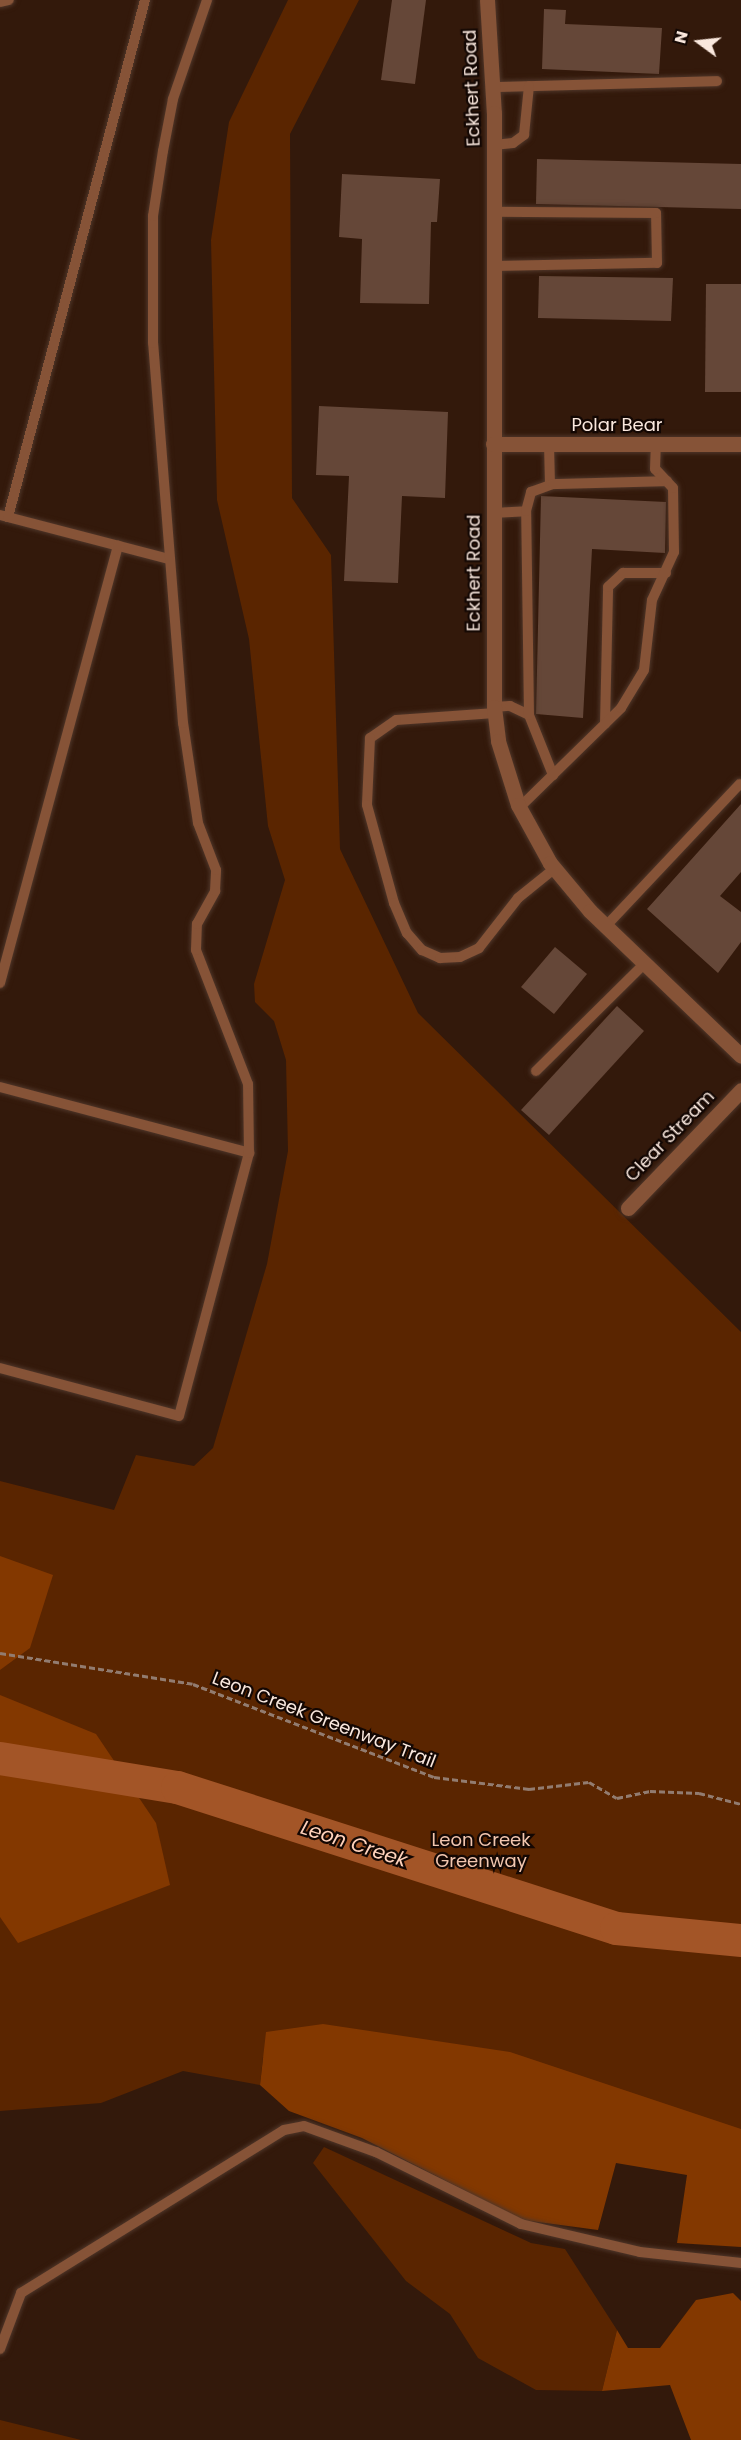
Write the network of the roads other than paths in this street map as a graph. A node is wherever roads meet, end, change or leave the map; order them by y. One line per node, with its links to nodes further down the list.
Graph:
1 (9, 0): 5 (lane)
2 (145, 0): 20 (lane)
3 (207, 0): 22 (lane)
4 (488, 0): 8 (street, Eckhert Road)
5 (0, 2)
6 (717, 81): 7 (lane)
7 (529, 86): 8 (lane); 9 (lane)
8 (494, 87): 9 (street, Eckhert Road)
9 (494, 145): 10 (street, Eckhert Road)
10 (494, 212): 11 (street, Eckhert Road); 11 (lane)
11 (494, 266): 12 (street, Eckhert Road)
12 (494, 444): 13 (street, Polar Bear); 19 (street, Eckhert Road)
13 (549, 444): 15 (street, Polar Bear); 17 (lane)
14 (741, 444): 15 (street, Polar Bear)
15 (656, 445): 16 (lane)
16 (667, 481): 17 (lane); 23 (lane)
17 (550, 484): 18 (lane)
18 (526, 511): 19 (lane); 25 (lane)
19 (493, 513): 24 (street, Eckhert Road)
20 (4, 516): 21 (lane)
21 (118, 546): 22 (lane); 33 (lane)
22 (169, 559): 38 (lane)
23 (666, 573): 26 (lane); 26 (lane)
24 (494, 710): 25 (lane); 29 (street, Eckhert Road); 30 (lane)
25 (528, 715): 27 (lane)
26 (605, 724): 27 (lane)
27 (553, 775): 29 (lane)
28 (740, 784): 31 (lane)
29 (519, 808): 30 (street, Eckhert Road)
30 (554, 869): 31 (street, Eckhert Road)
31 (606, 926): 32 (street, Eckhert Road)
32 (644, 964): 34 (street, Eckhert Road); 35 (lane)
33 (0, 984)
34 (741, 1056)
35 (536, 1071)
36 (0, 1087): 38 (lane)
37 (741, 1090): 39 (street, Clear Stream)
38 (249, 1153): 40 (lane)
39 (628, 1208)
40 (0, 1368)
41 (741, 2263): 42 (lane)
42 (0, 2349)

